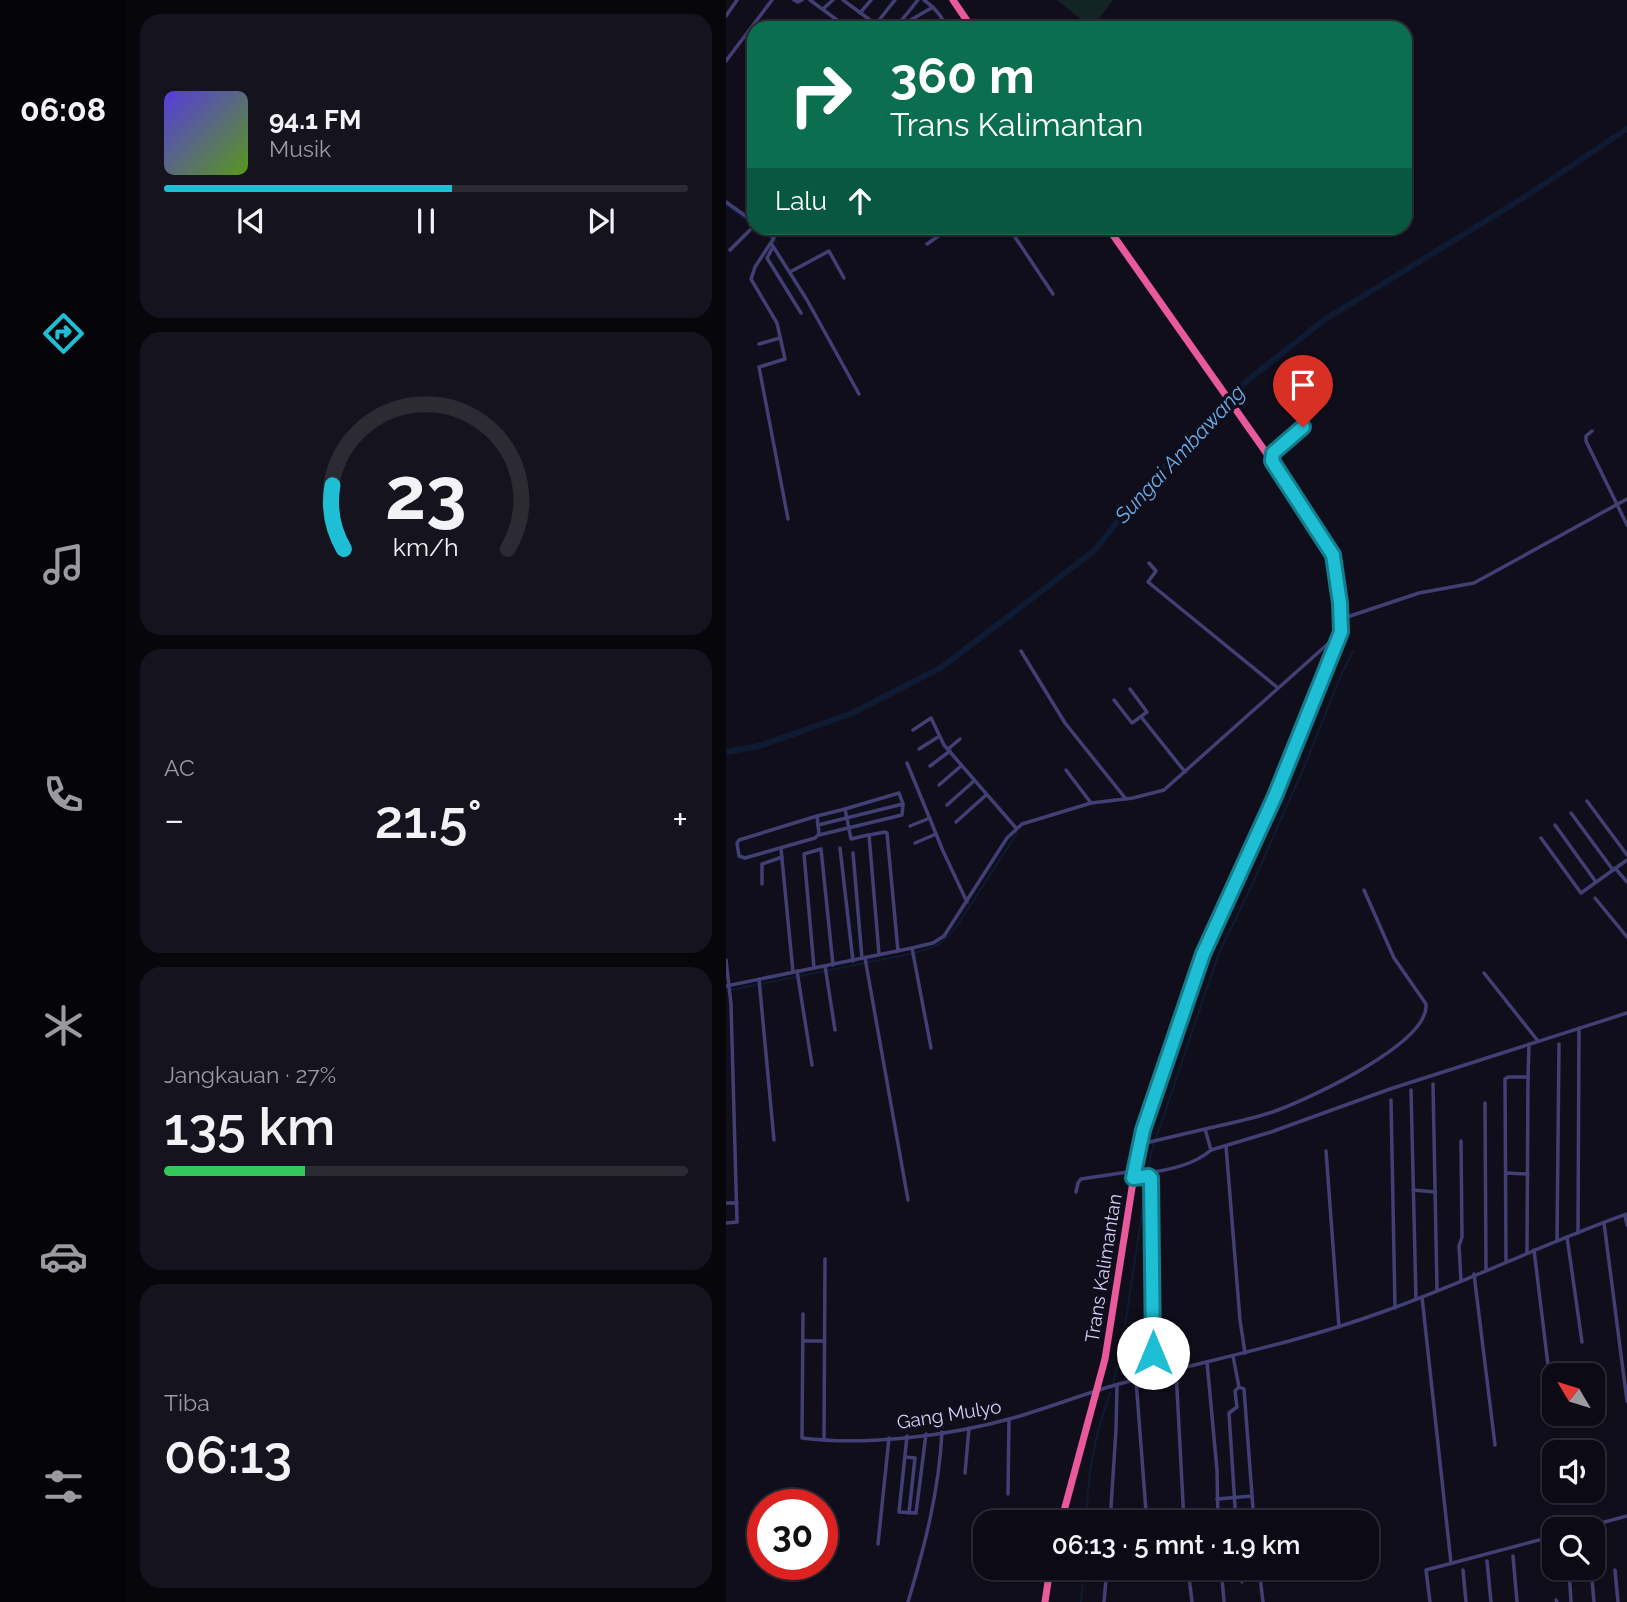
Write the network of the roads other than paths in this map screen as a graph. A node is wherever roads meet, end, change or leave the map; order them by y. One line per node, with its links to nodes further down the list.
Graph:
1 (737, 0): 16 (street)
2 (773, 0): 17 (street)
3 (794, 0): 4 (street)
4 (802, 0)
5 (810, 0): 14 (street)
6 (833, 0): 14 (street)
7 (843, 0): 15 (street)
8 (871, 0): 15 (street)
9 (895, 0): 20 (street)
10 (917, 0): 21 (street)
11 (924, 0): 13 (street)
12 (953, 0): 24 (highway)
13 (933, 7): 22 (street); 23 (street)
14 (823, 9): 18 (street)
15 (860, 13): 19 (street)
16 (726, 16)
17 (757, 21)
18 (839, 21)
19 (872, 21)
20 (878, 21)
21 (902, 21)
22 (909, 21)
23 (943, 21)
24 (967, 21)
25 (747, 34): 26 (street)
26 (726, 61)
27 (726, 201): 28 (street)
28 (747, 218)
29 (747, 232): 36 (street)
30 (768, 235): 34 (street)
31 (940, 235): 35 (street)
32 (1014, 235): 39 (street)
33 (1113, 235): 46 (highway)
34 (773, 242): 37 (street); 40 (street); 41 (street)
35 (927, 244)
36 (730, 250)
37 (790, 272): 38 (street); 43 (street)
38 (844, 278)
39 (1053, 294)
40 (801, 313)
41 (780, 337): 42 (street); 49 (street)
42 (759, 344)
43 (859, 394)
44 (1296, 412): 46 (street)
45 (1592, 431): 48 (street)
46 (1272, 461): 52 (highway)
47 (1627, 499): 48 (street)
48 (1617, 505): 50 (street); 52 (street)
49 (788, 519)
50 (1627, 525)
51 (1149, 563): 55 (street)
52 (1341, 619): 53 (highway)
53 (1341, 632): 55 (street); 137 (highway, Trans Kalimantan)
54 (1021, 650): 72 (street)
55 (1278, 688): 68 (street)
56 (1130, 689): 58 (street)
57 (1114, 700): 58 (street)
58 (1142, 718): 68 (street)
59 (913, 730): 60 (street)
60 (938, 736): 62 (street); 63 (street)
61 (960, 739): 63 (street)
62 (919, 749)
63 (949, 750): 65 (street); 66 (street)
64 (907, 763): 81 (street)
65 (930, 766)
66 (961, 766): 69 (street); 70 (street)
67 (1066, 770): 74 (street)
68 (1185, 772): 72 (street)
69 (974, 781): 71 (street); 76 (street)
70 (939, 785)
71 (986, 795): 82 (street); 86 (street)
72 (1126, 799): 74 (street)
73 (1587, 801): 97 (street)
74 (1091, 803): 86 (street)
75 (903, 804): 77 (street); 80 (street); 87 (street)
76 (947, 805)
77 (845, 809): 79 (street); 80 (street)
78 (1571, 813): 98 (street)
79 (818, 816): 83 (street); 93 (street)
80 (847, 818): 83 (street); 87 (street)
81 (930, 818): 85 (street); 88 (street)
82 (956, 822)
83 (818, 825): 89 (street)
84 (1555, 825): 101 (street)
85 (910, 826)
86 (1016, 828): 106 (street)
87 (849, 829): 89 (street); 90 (street)
88 (936, 834): 92 (street); 106 (street)
89 (819, 835): 93 (street)
90 (869, 835): 108 (street); 110 (street)
91 (1541, 838): 101 (street)
92 (915, 843)
93 (781, 848): 96 (street)
94 (840, 848): 113 (street)
95 (853, 853): 111 (street)
96 (782, 857): 103 (street); 117 (street)
97 (1627, 857): 98 (street)
98 (1614, 869): 100 (street); 101 (street)
99 (1627, 873): 100 (street)
100 (1622, 876): 102 (street)
101 (1596, 882)
102 (1627, 883)
103 (762, 884)
104 (1364, 890): 134 (street)
105 (1595, 898): 107 (street)
106 (967, 902): 109 (street)
107 (1627, 937)
108 (898, 951): 109 (street); 110 (street)
109 (913, 952): 127 (street)
110 (879, 955): 111 (street)
111 (864, 958): 113 (street); 148 (street)
112 (726, 960): 120 (street)
113 (853, 961): 114 (street)
114 (833, 965): 115 (street); 116 (street)
115 (814, 968): 116 (street); 117 (street)
116 (825, 969): 123 (street)
117 (796, 973): 119 (street); 128 (street)
118 (1484, 973): 124 (street)
119 (759, 982): 120 (street); 135 (street)
120 (729, 987): 150 (street)
121 (1627, 1013): 122 (street)
122 (1579, 1028): 124 (street); 155 (street)
123 (835, 1030)
124 (1538, 1041): 125 (street)
125 (1529, 1044): 129 (street); 138 (street)
126 (1559, 1044): 157 (street)
127 (931, 1048)
128 (812, 1065)
129 (1528, 1077): 141 (street); 143 (street)
130 (1434, 1084): 147 (street)
131 (1411, 1090): 145 (street)
132 (1391, 1100): 168 (street)
133 (1485, 1103): 162 (street)
134 (1205, 1129): 137 (street); 139 (street)
135 (774, 1140)
136 (1461, 1141): 164 (street)
137 (1139, 1144): 142 (highway, Trans Kalimantan)
138 (1226, 1146): 139 (street); 174 (street)
139 (1211, 1150): 144 (street)
140 (1326, 1150): 170 (street)
141 (1506, 1173): 143 (street); 161 (street)
142 (1134, 1174): 144 (street); 146 (street); 183 (highway, Trans Kalimantan)
143 (1528, 1174): 159 (street)
144 (1147, 1175): 179 (street)
145 (1413, 1190): 147 (street); 167 (street)
146 (1076, 1192)
147 (1435, 1192): 165 (street)
148 (908, 1200)
149 (726, 1203): 150 (street)
150 (736, 1203): 152 (street)
151 (1626, 1215): 153 (street, Gang Mulyo); 154 (street)
152 (726, 1223)
153 (1604, 1223): 155 (street, Gang Mulyo); 184 (street)
154 (1627, 1225)
155 (1578, 1233): 156 (street, Gang Mulyo)
156 (1568, 1237): 157 (street, Gang Mulyo); 173 (street)
157 (1557, 1241): 158 (street, Gang Mulyo)
158 (1534, 1250): 159 (street, Gang Mulyo); 177 (street)
159 (1528, 1253): 161 (street, Gang Mulyo)
160 (825, 1259): 172 (street)
161 (1506, 1261): 162 (street, Gang Mulyo)
162 (1486, 1269): 163 (street, Gang Mulyo)
163 (1474, 1274): 164 (street, Gang Mulyo); 192 (street)
164 (1461, 1280): 165 (street, Gang Mulyo)
165 (1437, 1290): 166 (street, Gang Mulyo)
166 (1422, 1297): 167 (street, Gang Mulyo); 213 (street)
167 (1416, 1299): 168 (street, Gang Mulyo)
168 (1395, 1308): 170 (street, Gang Mulyo)
169 (803, 1314): 171 (street)
170 (1339, 1327): 174 (street, Gang Mulyo)
171 (803, 1341): 172 (street); 191 (street, Gang Mulyo)
172 (824, 1341): 191 (street)
173 (1582, 1342)
174 (1245, 1353): 175 (street, Gang Mulyo)
175 (1233, 1356): 176 (street, Gang Mulyo); 182 (street)
176 (1207, 1362): 178 (street, Gang Mulyo); 198 (street)
177 (1548, 1363)
178 (1176, 1370): 179 (street, Gang Mulyo); 202 (street)
179 (1153, 1376): 180 (street, Gang Mulyo)
180 (1136, 1380): 181 (street, Gang Mulyo); 201 (street)
181 (1114, 1386): 183 (street, Gang Mulyo); 200 (street)
182 (1239, 1387): 196 (street); 197 (street)
183 (1096, 1391): 185 (street, Gang Mulyo); 199 (highway, Trans Kalimantan)
184 (1627, 1401)
185 (1009, 1419): 186 (street, Gang Mulyo); 195 (street)
186 (969, 1428): 187 (street, Gang Mulyo); 194 (street)
187 (942, 1432): 188 (street, Gang Mulyo); 224 (street)
188 (926, 1434): 189 (street, Gang Mulyo); 206 (street)
189 (907, 1436): 190 (street, Gang Mulyo); 193 (street)
190 (889, 1438): 191 (street, Gang Mulyo); 210 (street)
191 (824, 1439)
192 (1495, 1444)
193 (905, 1457): 206 (street); 206 (street)
194 (965, 1473)
195 (1008, 1494)
196 (1252, 1496): 197 (street); 205 (street)
197 (1235, 1497): 198 (street); 204 (street)
198 (1217, 1499): 203 (street)
199 (1064, 1510)
200 (1111, 1510)
201 (1146, 1510)
202 (1183, 1510)
203 (1217, 1510)
204 (1236, 1510)
205 (1253, 1510)
206 (909, 1513)
207 (1627, 1516): 208 (street)
208 (1605, 1523)
209 (1542, 1539): 213 (street)
210 (878, 1544)
211 (1513, 1556): 232 (street)
212 (1487, 1561): 231 (street)
213 (1451, 1563): 229 (street)
214 (1463, 1570): 230 (street)
215 (1615, 1570): 235 (street)
216 (1048, 1580): 225 (highway)
217 (1106, 1580): 226 (street)
218 (1189, 1580): 227 (street)
219 (1222, 1580): 223 (street)
220 (1260, 1580): 228 (street)
221 (1570, 1580): 233 (street)
222 (1592, 1580): 234 (street)
223 (1224, 1601)
224 (908, 1602)
225 (1045, 1602)
226 (1105, 1602)
227 (1192, 1602)
228 (1263, 1602)
229 (1430, 1602)
230 (1466, 1602)
231 (1491, 1602)
232 (1517, 1602)
233 (1571, 1602)
234 (1594, 1602)
235 (1618, 1602)

